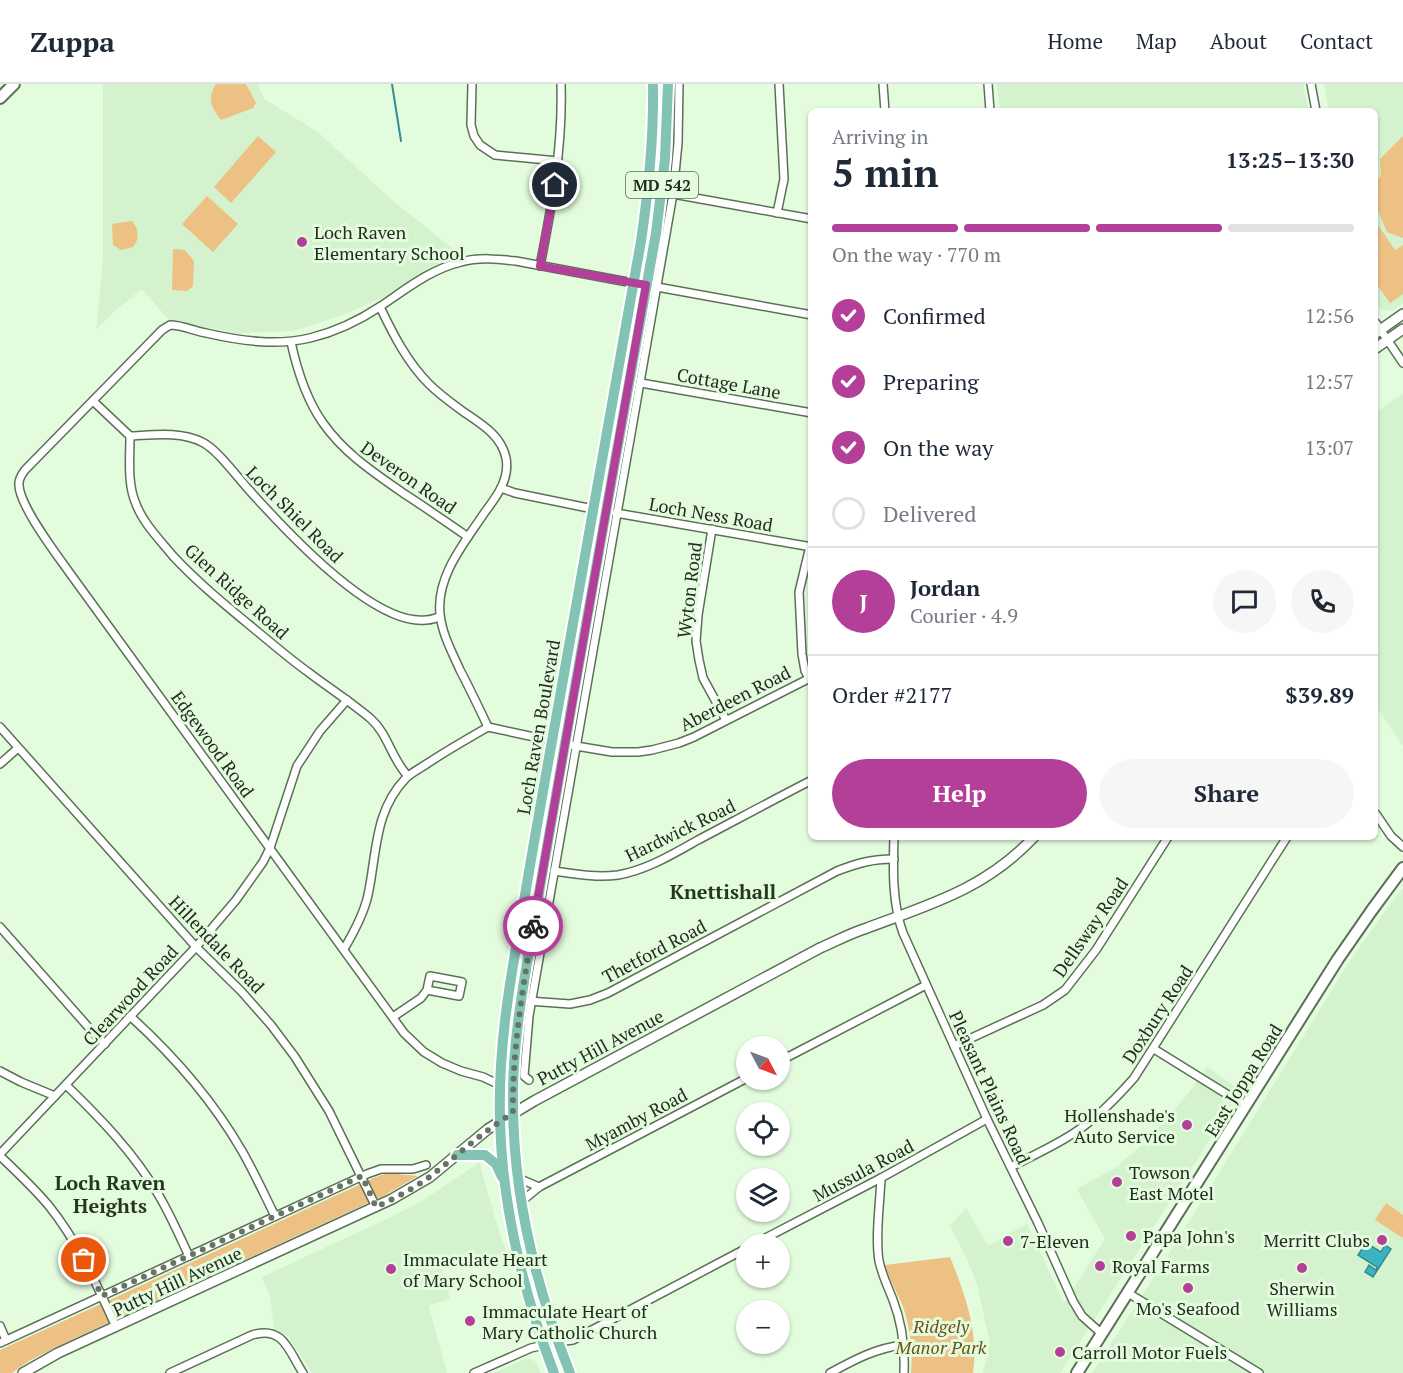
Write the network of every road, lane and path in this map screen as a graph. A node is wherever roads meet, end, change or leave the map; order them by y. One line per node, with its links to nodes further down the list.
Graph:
1 (14, 84): 11 (main road)
2 (472, 84): 15 (street)
3 (561, 84): 15 (street)
4 (652, 84): 20 (main road, Loch Raven Boulevard / MD 542)
5 (668, 84): 21 (main road, Loch Raven Boulevard / MD 542)
6 (679, 84): 16 (street, Loch Raven Boulevard)
7 (779, 84): 17 (street)
8 (883, 84): 12 (street)
9 (988, 84): 13 (street)
10 (1311, 84): 14 (street)
11 (0, 98)
12 (885, 108)
13 (990, 108)
14 (1315, 108)
15 (558, 161): 19 (street)
16 (673, 194): 17 (street); 21 (street, Loch Raven Boulevard)
17 (777, 213): 18 (street)
18 (808, 218)
19 (540, 266): 20 (street); 22 (street)
20 (633, 283): 21 (main road); 37 (main road, Loch Raven Boulevard / MD 542)
21 (652, 286): 23 (street); 32 (street, Loch Raven Boulevard); 38 (main road, Loch Raven Boulevard / MD 542)
22 (380, 307): 29 (street); 36 (street)
23 (808, 314)
24 (1403, 314): 25 (street)
25 (1378, 327)
26 (1403, 328): 28 (street)
27 (1378, 329): 28 (street)
28 (1387, 339): 30 (street); 31 (street)
29 (291, 342): 33 (street, Edgewood Road); 40 (street, Deveron Road)
30 (1378, 346)
31 (1403, 363)
32 (640, 383): 34 (street, Cottage Lane); 38 (street, Loch Raven Boulevard)
33 (93, 401): 35 (street); 61 (street, Edgewood Road)
34 (808, 411)
35 (130, 436): 43 (street, Loch Shiel Road); 46 (street, Glen Ridge Road)
36 (501, 488): 37 (street); 40 (street)
37 (593, 509): 38 (main road); 50 (main road, Loch Raven Boulevard / MD 542)
38 (612, 512): 39 (street, Loch Ness Road); 51 (main road, Loch Raven Boulevard / MD 542)
39 (712, 529): 41 (street, Loch Ness Road); 47 (street, Wyton Road)
40 (468, 537): 43 (street)
41 (808, 545)
42 (808, 558): 44 (street)
43 (440, 617): 49 (street)
44 (808, 675)
45 (808, 678): 47 (street, Aberdeen Road)
46 (347, 700): 54 (street, Glen Ridge Road); 61 (street, Clearwood Road)
47 (726, 720): 51 (street, Aberdeen Road)
48 (0, 727): 52 (street, Hillendale Road)
49 (488, 727): 50 (street, Aberdeen Road); 54 (street)
50 (552, 741): 51 (street, Aberdeen Road); 80 (main road, Loch Raven Boulevard / MD 542)
51 (570, 745): 65 (street, Loch Raven Boulevard); 72 (main road, Loch Raven Boulevard / MD 542)
52 (18, 748): 53 (street); 68 (street, Hillendale Road)
53 (0, 764)
54 (408, 776): 69 (street)
55 (808, 782): 65 (street, Hardwick Road)
56 (1378, 817): 62 (street)
57 (894, 840): 63 (street, Pleasant Plains Road)
58 (1031, 840): 66 (street, Putty Hill Avenue)
59 (1166, 840): 76 (street, Dellsway Road)
60 (1285, 840): 77 (street, Doxbury Road)
61 (270, 848): 68 (street, Clearwood Road); 69 (street, Edgewood Road)
62 (1403, 848)
63 (894, 859): 66 (street, Pleasant Plains Road); 72 (street, Thetford Road)
64 (1403, 868): 87 (main road, East Joppa Road)
65 (554, 871): 72 (street, Loch Raven Boulevard)
66 (898, 917): 70 (street, Pleasant Plains Road); 88 (street, Putty Hill Avenue)
67 (0, 927): 75 (street)
68 (196, 947): 73 (street, Clearwood Road); 95 (street, Hillendale Road)
69 (344, 950): 74 (street, Edgewood Road)
70 (926, 985): 76 (street, Pleasant Plains Road); 78 (street)
71 (427, 990): 71 (street); 74 (street)
72 (526, 1001): 82 (street, Loch Raven Boulevard); 88 (main road, Loch Raven Boulevard / MD 542)
73 (130, 1016): 75 (street, Clearwood Road); 102 (street)
74 (393, 1017): 81 (street, Edgewood Road)
75 (105, 1044): 83 (street, Clearwood Road)
76 (954, 1046): 89 (street, Pleasant Plains Road)
77 (1154, 1049): 87 (street); 94 (street, Doxbury Road)
78 (790, 1056)
79 (0, 1071): 86 (street)
80 (501, 1072): 81 (street); 85 (main road, Loch Raven Boulevard / MD 542)
81 (483, 1077): 85 (street, Edgewood Road)
82 (528, 1080)
83 (66, 1084): 86 (street, Clearwood Road); 105 (street)
84 (736, 1084): 99 (street, Myamby Road)
85 (500, 1085): 90 (main road, Loch Raven Boulevard / MD 542)
86 (55, 1096): 91 (street, Clearwood Road)
87 (1246, 1106): 106 (main road, East Joppa Road)
88 (513, 1113): 90 (street, Putty Hill Avenue); 96 (main road, Loch Raven Boulevard / MD 542)
89 (987, 1119): 94 (street, Pleasant Plains Road); 97 (street, Mussula Road)
90 (500, 1121): 92 (street, Putty Hill Avenue); 98 (main road, Loch Raven Boulevard / MD 542)
91 (0, 1155): 107 (street)
92 (457, 1155): 98 (main road); 101 (street, Putty Hill Avenue)
93 (426, 1165): 95 (street)
94 (1011, 1167): 110 (street, Pleasant Plains Road)
95 (362, 1176): 101 (street, Hillendale Road); 102 (street)
96 (518, 1178): 99 (street); 100 (main road, Loch Raven Boulevard / MD 542)
97 (881, 1178): 103 (street, Mussula Road); 114 (street)
98 (505, 1184): 113 (main road, Loch Raven Boulevard / MD 542)
99 (539, 1187): 100 (street, Myamby Road)
100 (522, 1201): 112 (main road, Loch Raven Boulevard / MD 542)
101 (376, 1207): 109 (street, Putty Hill Avenue)
102 (275, 1216): 105 (street)
103 (773, 1234)
104 (736, 1254): 112 (street)
105 (189, 1256): 107 (street)
106 (1128, 1293): 110 (main road, East Joppa Road); 124 (street)
107 (102, 1296): 109 (street); 111 (street)
108 (0, 1326): 111 (street)
109 (116, 1327): 115 (street, Putty Hill Avenue)
110 (1101, 1334): 123 (main road, East Joppa Road)
111 (3, 1342)
112 (558, 1342): 113 (main road); 120 (main road, Loch Raven Boulevard / MD 542)
113 (544, 1345): 118 (street); 119 (main road, Loch Raven Boulevard / MD 542)
114 (903, 1345): 121 (street); 122 (street)
115 (23, 1373)
116 (170, 1373): 117 (street)
117 (303, 1373)
118 (474, 1373)
119 (554, 1373)
120 (570, 1373)
121 (830, 1373)
122 (904, 1373)
123 (1077, 1373)
124 (1259, 1373)

